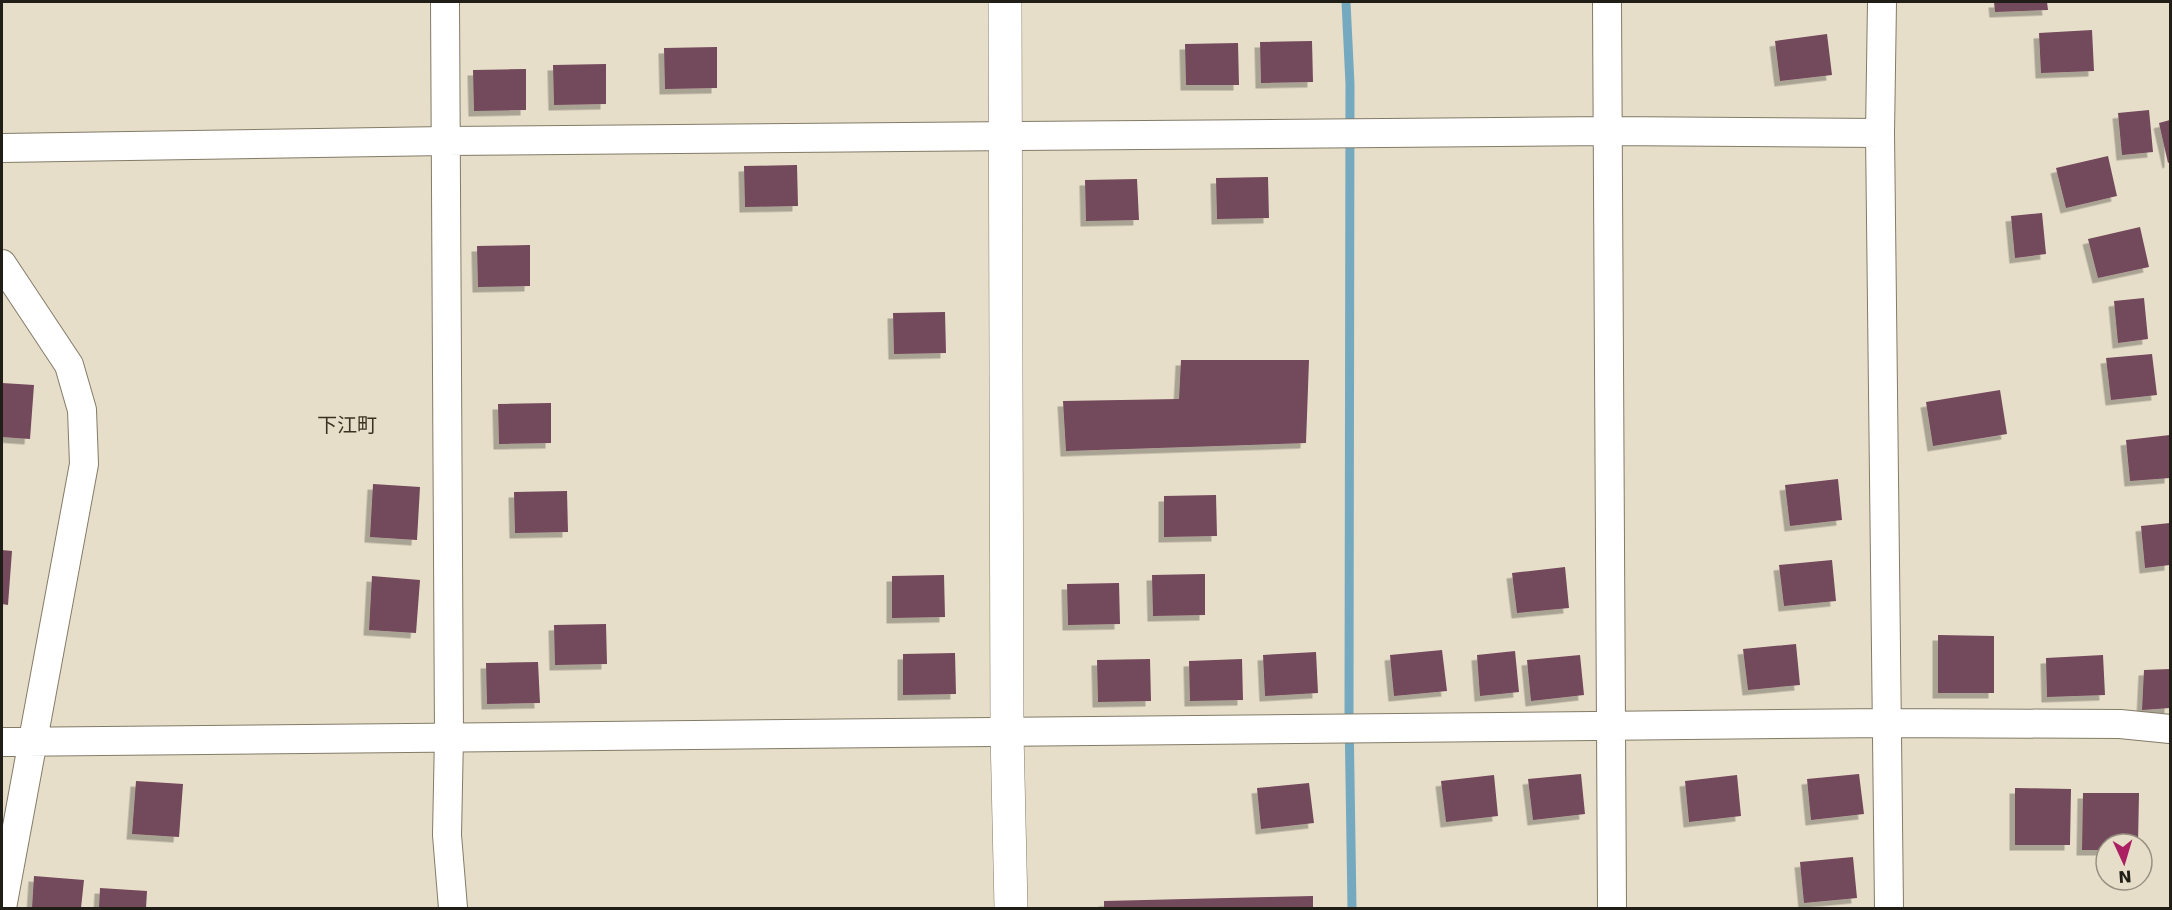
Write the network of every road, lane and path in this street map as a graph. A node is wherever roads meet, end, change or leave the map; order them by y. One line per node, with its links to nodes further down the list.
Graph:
1 (445, 2): 8 (street)
2 (1005, 2): 7 (street)
3 (1607, 2): 5 (street)
4 (1882, 2): 6 (street)
5 (1608, 131): 6 (street); 7 (street); 12 (street)
6 (1880, 133): 11 (street)
7 (1007, 137): 8 (street); 14 (street)
8 (446, 141): 9 (street); 15 (street)
9 (2, 148)
10 (2, 264): 16 (street)
11 (1888, 723): 12 (street); 13 (street); 22 (street)
12 (1612, 725): 14 (street); 21 (street)
13 (2170, 729)
14 (1007, 732): 15 (street); 20 (street)
15 (449, 736): 16 (street); 19 (street)
16 (32, 740): 17 (street); 18 (street)
17 (2, 742)
18 (2, 909)
19 (453, 909)
20 (1011, 909)
21 (1612, 909)
22 (1889, 909)

